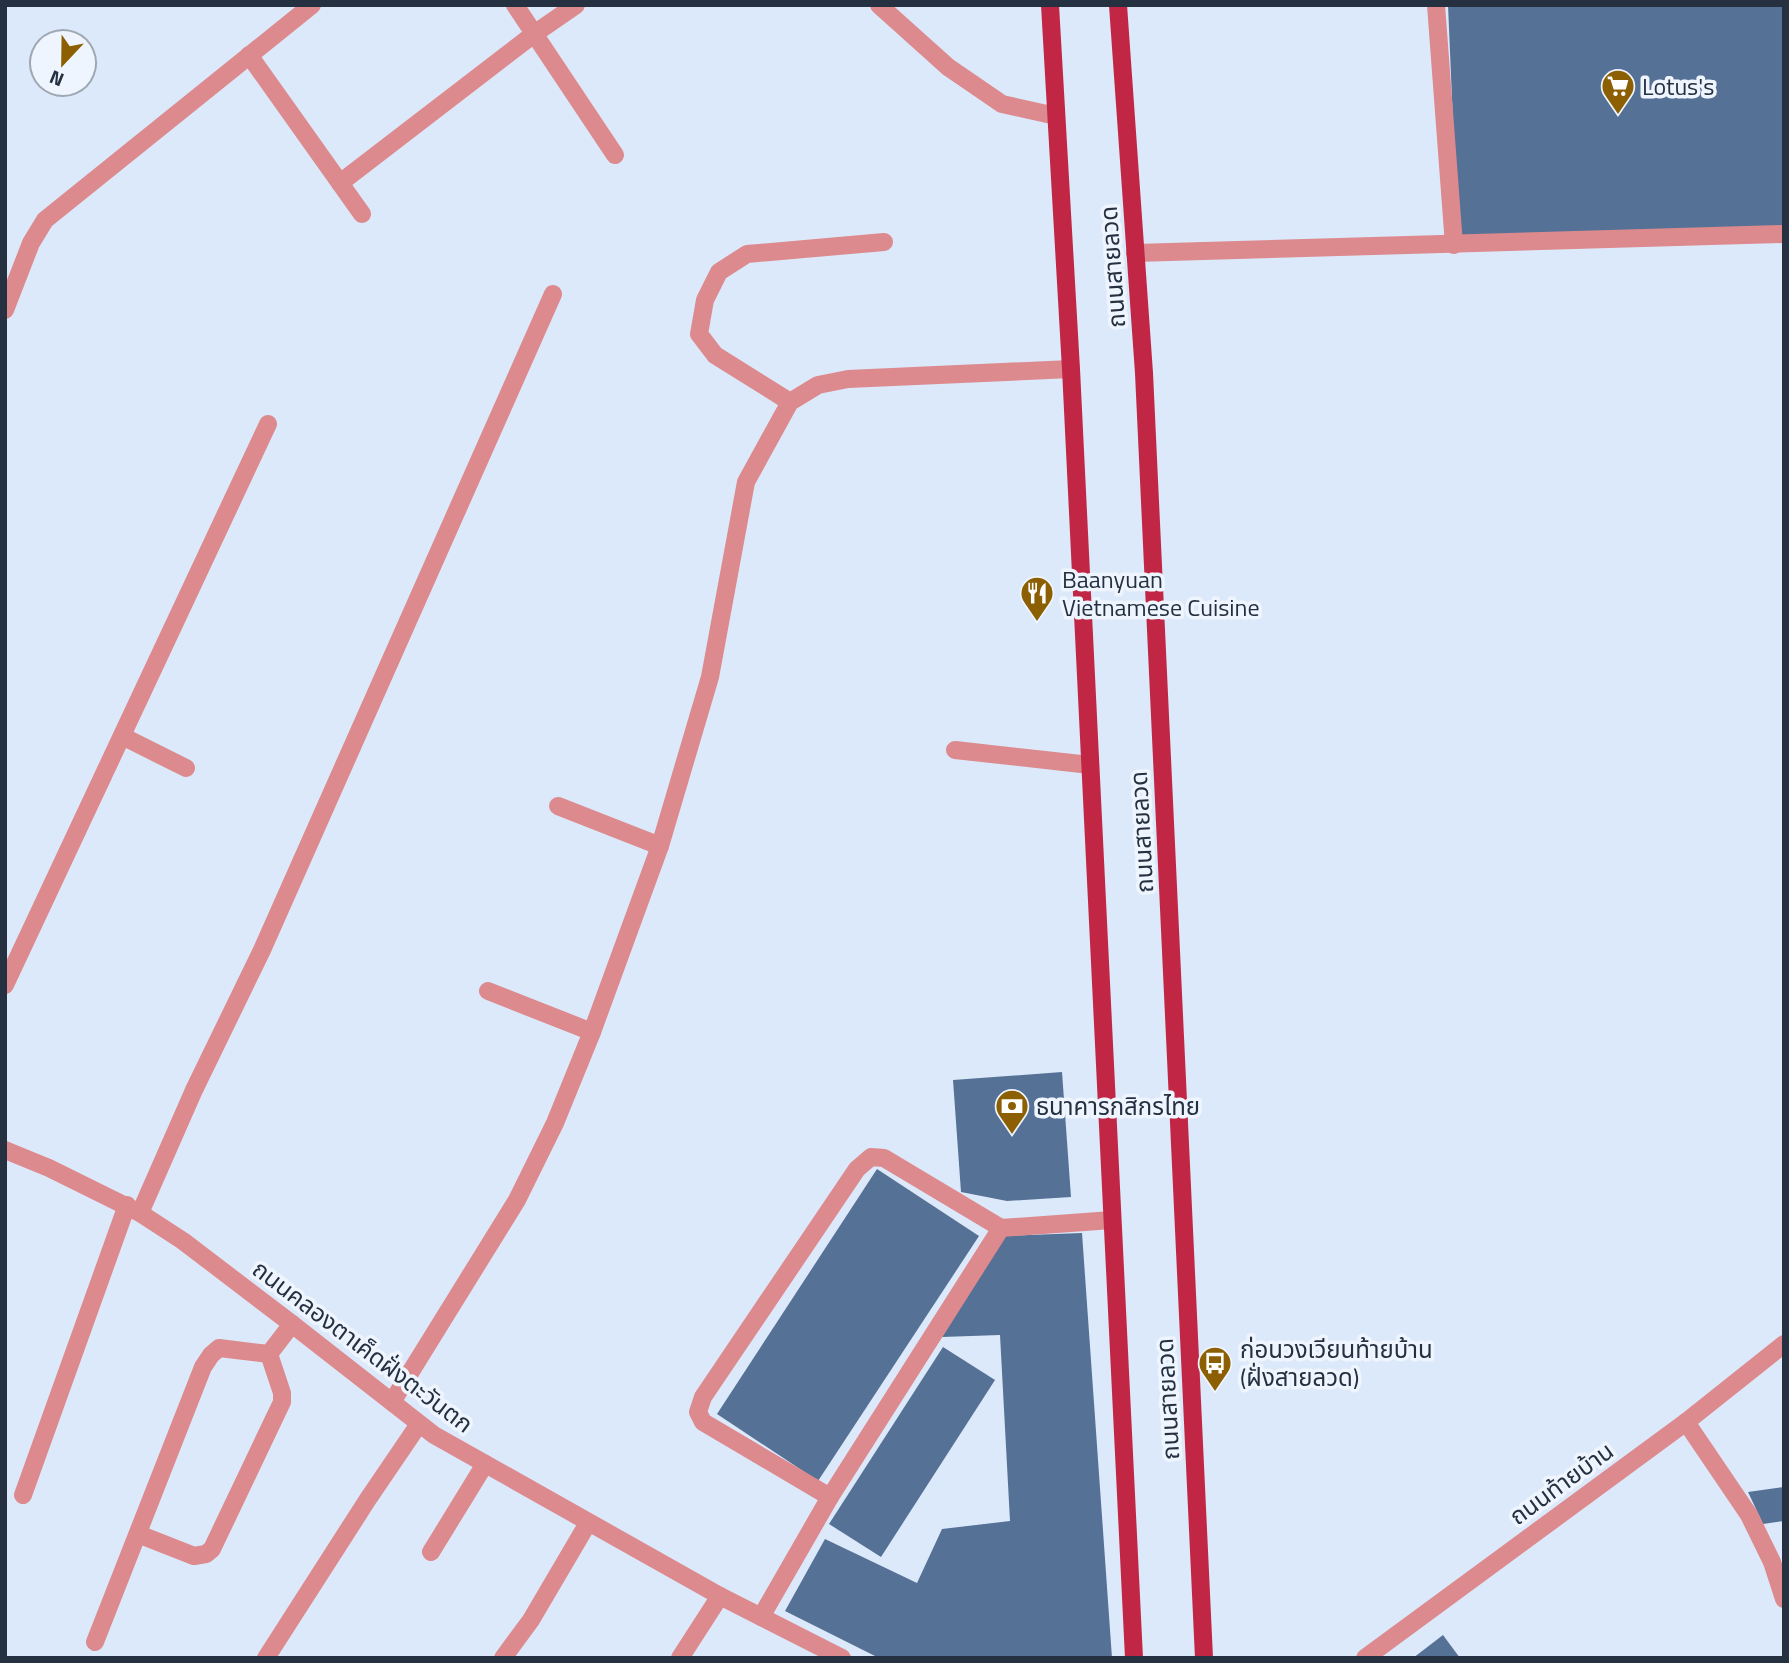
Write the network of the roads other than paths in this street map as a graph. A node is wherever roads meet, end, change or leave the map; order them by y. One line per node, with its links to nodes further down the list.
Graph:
1 (312, 5): 9 (street)
2 (515, 5): 8 (street)
3 (576, 5): 8 (street)
4 (879, 5): 10 (street)
5 (1050, 5): 10 (main road, ถนนสายลวด)
6 (1118, 5): 17 (main road, ถนนสายลวด)
7 (1436, 5): 16 (street)
8 (534, 34): 11 (street); 12 (street)
9 (249, 55): 12 (street); 19 (street)
10 (1056, 116): 20 (main road, ถนนสายลวด)
11 (615, 155)
12 (340, 183): 13 (street)
13 (362, 214)
14 (1784, 234): 16 (street)
15 (884, 242): 21 (street)
16 (1454, 245): 17 (street)
17 (1135, 253): 59 (main road, ถนนสายลวด)
18 (553, 294): 33 (street)
19 (5, 310)
20 (1070, 369): 21 (street); 25 (main road, ถนนสายลวด)
21 (790, 402): 28 (street)
22 (268, 424): 23 (street)
23 (122, 736): 26 (street); 29 (street)
24 (954, 750): 25 (street)
25 (1090, 765): 34 (main road, ถนนสายลวด)
26 (186, 768)
27 (558, 806): 28 (street)
28 (660, 846): 31 (street)
29 (5, 985)
30 (488, 991): 31 (street)
31 (593, 1032): 39 (street)
32 (5, 1150): 33 (street, ถนนคลองตาเค็ดฝั่งตะวันตก)
33 (133, 1209): 36 (street, ถนนคลองตาเค็ดฝั่งตะวันตก); 43 (street)
34 (1112, 1220): 35 (street); 58 (main road, ถนนสายลวด)
35 (1001, 1227): 44 (street); 44 (street)
36 (292, 1324): 38 (street); 39 (street, ถนนคลองตาเค็ดฝั่งตะวันตก)
37 (1784, 1344): 40 (street, ถนนท้ายบ้าน)
38 (269, 1354): 46 (street); 46 (street)
39 (392, 1402): 41 (street, ถนนคลองตาเค็ดฝั่งตะวันตก)
40 (1686, 1422): 48 (street); 60 (street, ถนนท้ายบ้าน)
41 (419, 1424): 42 (street, ถนนคลองตาเค็ดฝั่งตะวันตก); 54 (street)
42 (485, 1464): 45 (street, ถนนคลองตาเค็ดฝั่งตะวันตก); 47 (street)
43 (23, 1495)
44 (830, 1497): 51 (street)
45 (588, 1524): 49 (street, ถนนคลองตาเค็ดฝั่งตะวันตก); 55 (street)
46 (138, 1534): 52 (street)
47 (431, 1552)
48 (1778, 1560): 50 (street)
49 (720, 1596): 51 (street, ถนนคลองตาเค็ดฝั่งตะวันตก); 56 (street)
50 (1784, 1599)
51 (761, 1617): 53 (street, ถนนคลองตาเค็ดฝั่งตะวันตก)
52 (95, 1642)
53 (813, 1651): 57 (street, ถนนคลองตาเค็ดฝั่งตะวันตก)
54 (266, 1658)
55 (503, 1658)
56 (680, 1658)
57 (842, 1658)
58 (1134, 1658)
59 (1204, 1658)
60 (1365, 1658)

